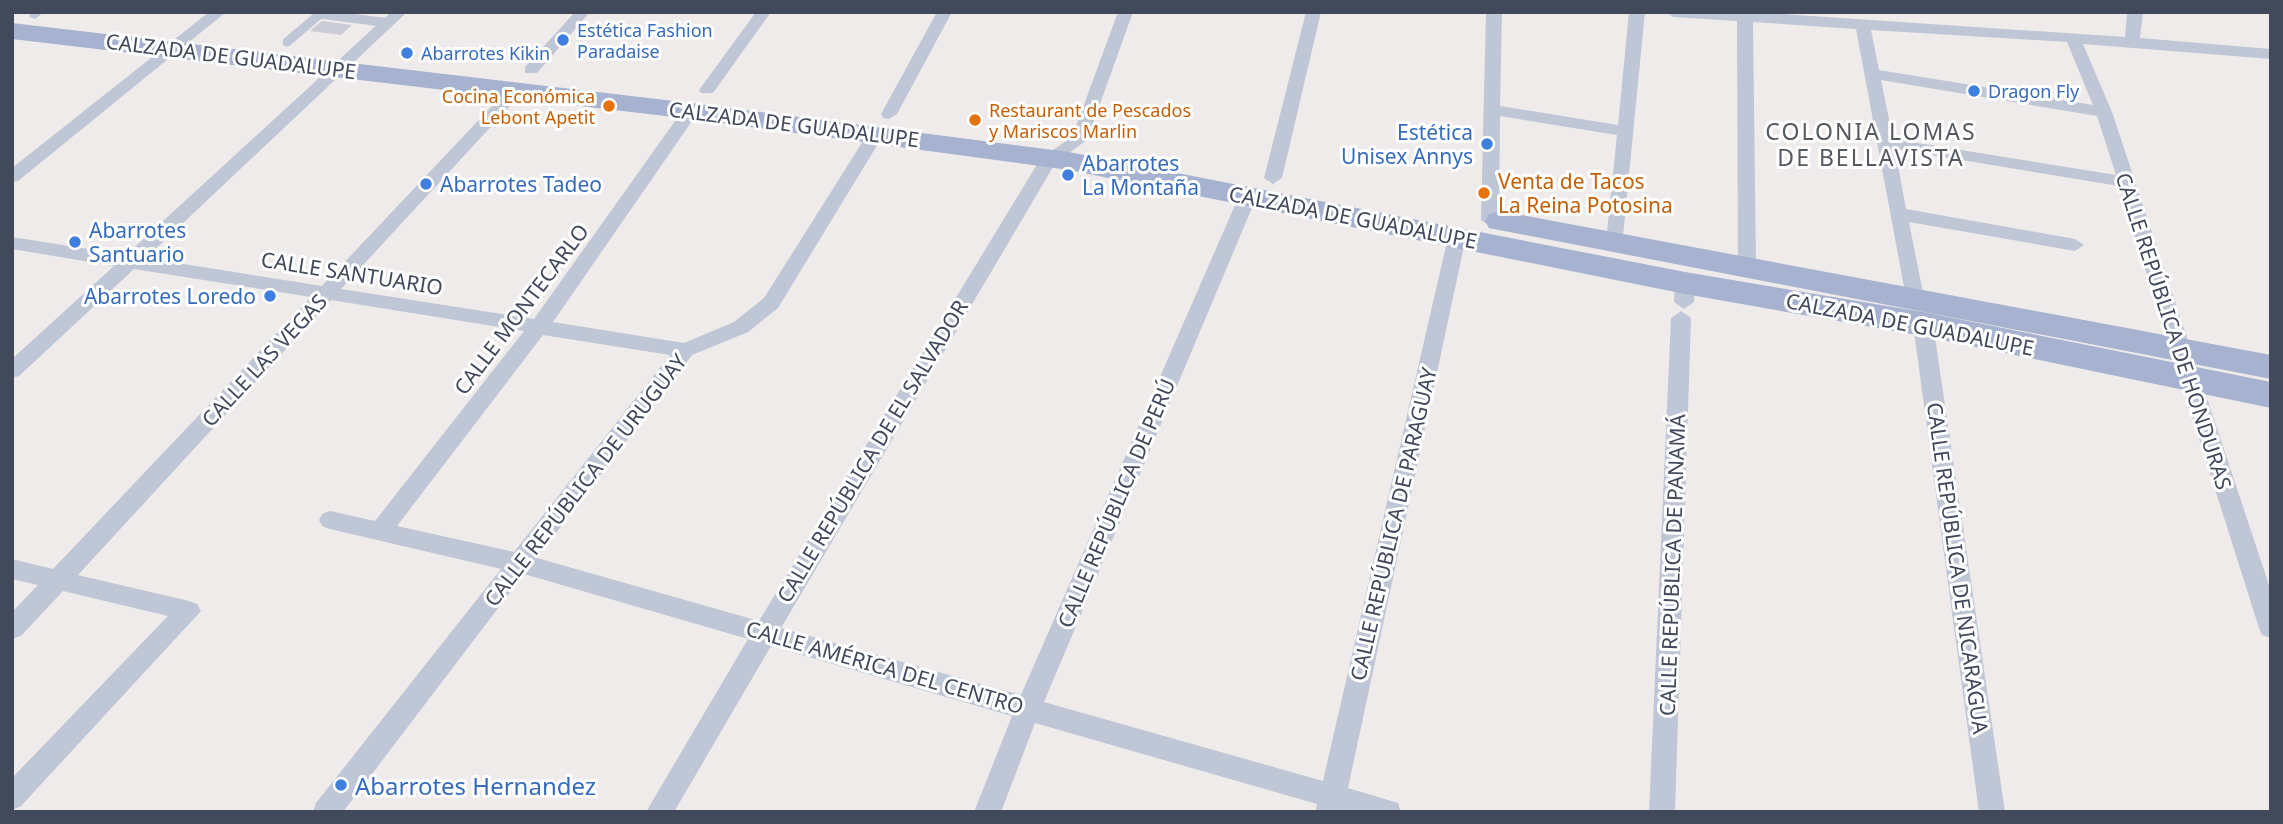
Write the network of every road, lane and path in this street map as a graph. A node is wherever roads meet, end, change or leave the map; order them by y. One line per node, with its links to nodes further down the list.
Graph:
1 (583, 12): 21 (street, CALLE LAS VEGAS)
2 (764, 12): 22 (street, CALLE MONTECARLO)
3 (945, 12): 25 (street, CALLE REPÚBLICA DE URUGUAY)
4 (1126, 12): 27 (street)
5 (1314, 12): 31 (street)
6 (1494, 12): 23 (street)
7 (1637, 12): 26 (street)
8 (1673, 12): 10 (street)
9 (2135, 12): 16 (street)
10 (1745, 15): 13 (street); 41 (street)
11 (26, 17): 14 (main road, CALZADA DE GUADALUPE)
12 (394, 17): 17 (lane); 19 (street)
13 (1863, 27): 15 (street); 20 (street, CALLE REPÚBLICA DE NICARAGUA)
14 (197, 30): 17 (main road, CALZADA DE GUADALUPE); 19 (main road, CALZADA DE GUADALUPE); 30 (street)
15 (2073, 37): 16 (street); 24 (street, CALLE REPÚBLICA DE HONDURAS)
16 (2132, 41): 18 (street)
17 (287, 42): 19 (main road, CALZADA DE GUADALUPE)
18 (2271, 54)
19 (348, 60): 21 (main road, CALZADA DE GUADALUPE); 40 (street)
20 (1874, 74): 24 (street); 28 (street, CALLE REPÚBLICA DE NICARAGUA)
21 (523, 80): 22 (main road, CALZADA DE GUADALUPE); 42 (street, CALLE LAS VEGAS)
22 (699, 100): 25 (main road, CALZADA DE GUADALUPE); 45 (street, CALLE MONTECARLO)
23 (1492, 110): 26 (street); 35 (street)
24 (2104, 112): 32 (street, CALLE REPÚBLICA DE HONDURAS)
25 (883, 124): 27 (main road, CALZADA DE GUADALUPE); 29 (main road, CALZADA DE GUADALUPE); 46 (street, CALLE REPÚBLICA DE URUGUAY)
26 (1626, 131): 37 (street)
27 (1079, 141): 29 (street, CALLE REPÚBLICA DE EL SALVADOR); 31 (main road, CALZADA DE GUADALUPE)
28 (1887, 144): 32 (street); 34 (street, CALLE REPÚBLICA DE NICARAGUA)
29 (1050, 158): 33 (main road, CALZADA DE GUADALUPE); 59 (street, CALLE REPÚBLICA DE EL SALVADOR)
30 (12, 177)
31 (1273, 178): 35 (main road, CALZADA DE GUADALUPE)
32 (2126, 182): 47 (street, CALLE REPÚBLICA DE HONDURAS)
33 (1248, 196): 36 (main road, CALZADA DE GUADALUPE); 60 (street, CALLE REPÚBLICA DE PERÚ)
34 (1899, 214): 39 (street); 44 (street, CALLE REPÚBLICA DE NICARAGUA)
35 (1490, 219): 37 (main road, CALZADA DE GUADALUPE)
36 (1457, 237): 43 (main road, CALZADA DE GUADALUPE); 62 (street, CALLE REPÚBLICA DE PARAGUAY)
37 (1615, 242): 41 (main road, CALZADA DE GUADALUPE)
38 (12, 243): 40 (street, CALLE SANTUARIO)
39 (2075, 245)
40 (130, 261): 42 (street, CALLE SANTUARIO); 49 (street)
41 (1747, 266): 44 (main road, CALZADA DE GUADALUPE)
42 (328, 292): 45 (street, CALLE SANTUARIO); 56 (street, CALLE LAS VEGAS)
43 (1683, 301): 44 (main road, CALZADA DE GUADALUPE); 67 (street, CALLE REPÚBLICA DE PANAMÁ)
44 (1918, 311): 47 (main road, CALZADA DE GUADALUPE); 50 (main road, CALZADA DE GUADALUPE); 68 (street, CALLE REPÚBLICA DE NICARAGUA)
45 (540, 325): 46 (street, CALLE SANTUARIO); 53 (street, CALLE MONTECARLO)
46 (685, 350): 54 (street, CALLE REPÚBLICA DE URUGUAY)
47 (2180, 350): 48 (main road, CALZADA DE GUADALUPE); 50 (street, CALLE REPÚBLICA DE HONDURAS)
48 (2271, 367)
49 (12, 371)
50 (2190, 379): 51 (main road, CALZADA DE GUADALUPE); 57 (street, CALLE REPÚBLICA DE HONDURAS)
51 (2271, 395)
52 (330, 520): 53 (street, CALLE AMÉRICA DEL CENTRO)
53 (381, 530): 54 (street, CALLE AMÉRICA DEL CENTRO)
54 (519, 563): 59 (street, CALLE AMÉRICA DEL CENTRO); 63 (street, CALLE REPÚBLICA DE URUGUAY)
55 (12, 569): 56 (street)
56 (60, 580): 58 (street, CALLE LAS VEGAS); 61 (street)
57 (2271, 628)
58 (12, 629)
59 (764, 632): 60 (street, CALLE AMÉRICA DEL CENTRO); 64 (street, CALLE REPÚBLICA DE EL SALVADOR)
60 (1028, 709): 62 (street, CALLE AMÉRICA DEL CENTRO); 65 (street, CALLE REPÚBLICA DE PERÚ)
61 (12, 797)
62 (1331, 804): 66 (street, CALLE AMÉRICA DEL CENTRO)
63 (326, 812)
64 (659, 812)
65 (987, 812)
66 (1388, 812)
67 (1662, 812)
68 (1992, 812)

